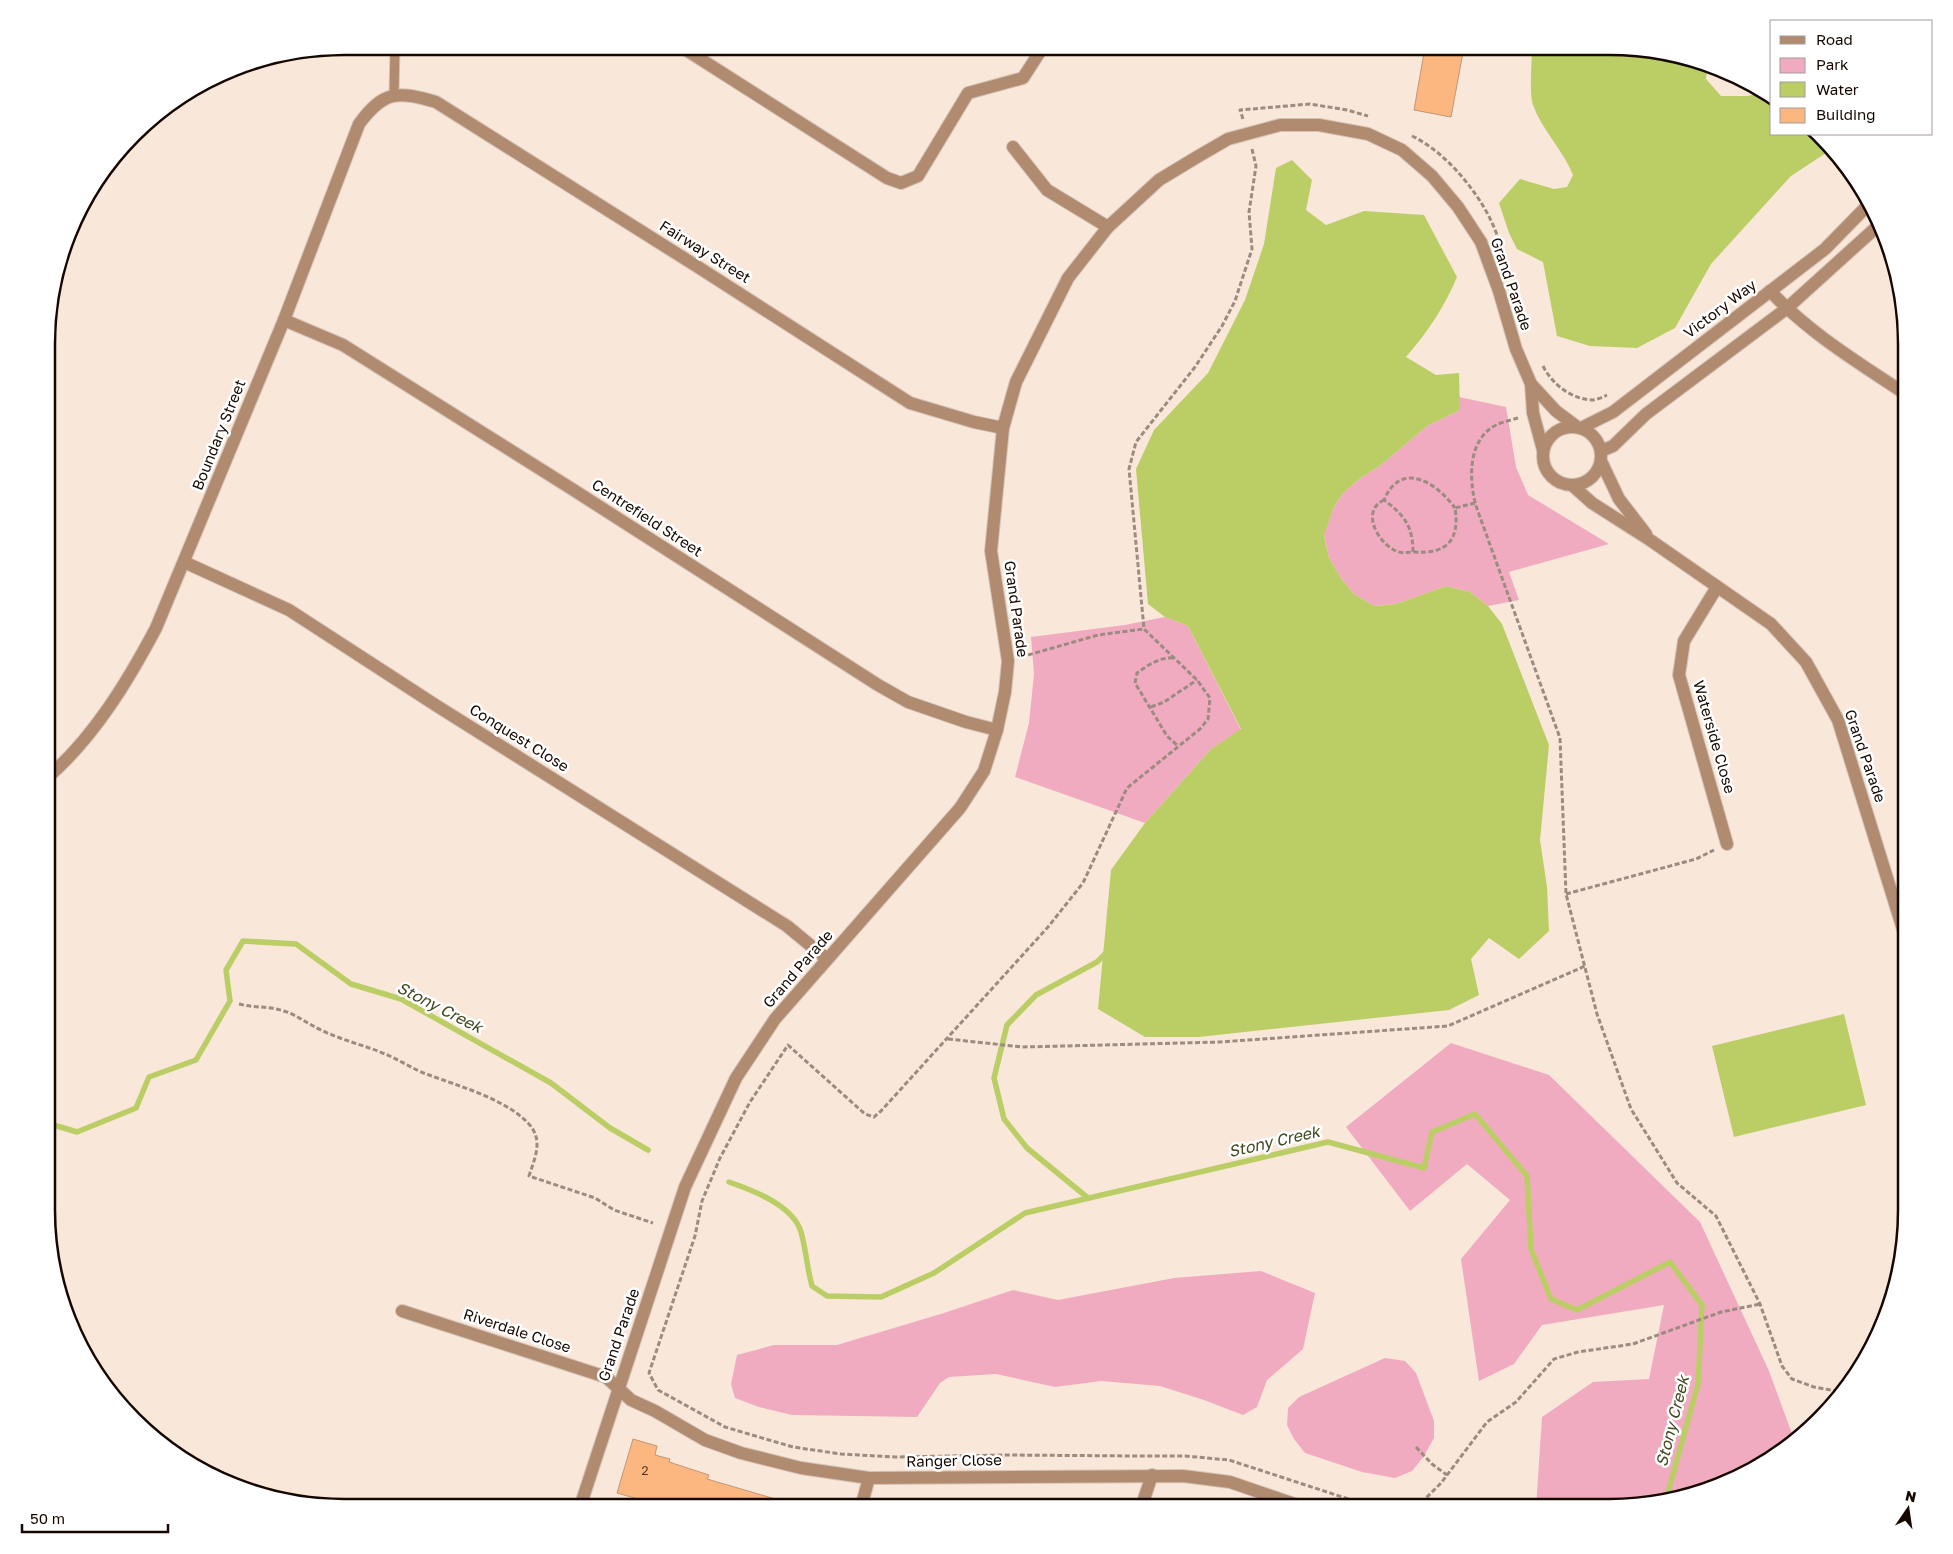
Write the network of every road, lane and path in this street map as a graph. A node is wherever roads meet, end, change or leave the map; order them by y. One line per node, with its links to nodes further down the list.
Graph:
1 (395, 55): 4 (lane)
2 (694, 55): 3 (street)
3 (1038, 55)
4 (394, 94): 16 (street, Boundary Street); 23 (street, Fairway Street)
5 (1240, 110): 6 (path)
6 (1376, 118)
7 (1412, 136): 13 (path)
8 (1013, 147): 11 (street)
9 (1254, 155): 34 (path)
10 (1864, 209): 14 (street, Victory Way)
11 (1108, 227): 18 (street, Grand Parade); 23 (street, Grand Parade)
12 (1874, 229): 15 (street)
13 (1499, 240)
14 (1770, 292): 15 (street); 22 (street, Victory Way)
15 (1786, 309): 19 (street); 25 (street)
16 (284, 320): 32 (street, Boundary Street); 39 (street, Centrefield Street)
17 (1542, 364): 20 (path)
18 (1531, 384): 22 (street, Grand Parade); 24 (street, Grand Parade)
19 (1898, 389)
20 (1614, 392)
21 (1517, 419): 28 (path)
22 (1578, 427): 24 (street); 25 (street)
23 (1003, 428): 39 (street, Grand Parade)
24 (1544, 450): 26 (street)
25 (1601, 456): 26 (street); 30 (street, Grand Parade)
26 (1572, 485): 30 (street, Grand Parade)
27 (1384, 500): 29 (path); 31 (path); 31 (path)
28 (1475, 503): 29 (path); 43 (path)
29 (1455, 508): 31 (path)
30 (1650, 540): 33 (street, Grand Parade)
31 (1413, 552)
32 (184, 562): 41 (street, Boundary Street); 45 (street, Conquest Close)
33 (1717, 587): 42 (street, Waterside Close); 44 (street, Grand Parade)
34 (1144, 629): 35 (path); 36 (path)
35 (1028, 655)
36 (1174, 658): 37 (path); 38 (path)
37 (1197, 680): 38 (path); 40 (path)
38 (1151, 708): 40 (path)
39 (997, 730): 45 (street, Grand Parade)
40 (1178, 746): 48 (path)
41 (55, 770)
42 (1727, 844): 43 (path)
43 (1566, 894): 46 (path)
44 (1898, 913)
45 (827, 960): 52 (street, Grand Parade)
46 (1585, 966): 48 (path); 50 (path)
47 (239, 1004): 49 (path)
48 (948, 1039): 62 (path)
49 (653, 1223)
50 (1760, 1304): 53 (path); 56 (path)
51 (402, 1311): 52 (street, Riverdale Close)
52 (618, 1388): 57 (street, Ranger Close); 58 (street, Grand Parade)
53 (1834, 1391)
54 (1416, 1448): 56 (path)
55 (1152, 1475): 57 (street, Ranger Close); 60 (street); 61 (street, Ranger Close)
56 (1447, 1475): 63 (path)
57 (869, 1478): 59 (street)
58 (583, 1499)
59 (863, 1499)
60 (1144, 1499)
61 (1280, 1499)
62 (1348, 1499)
63 (1424, 1499)

